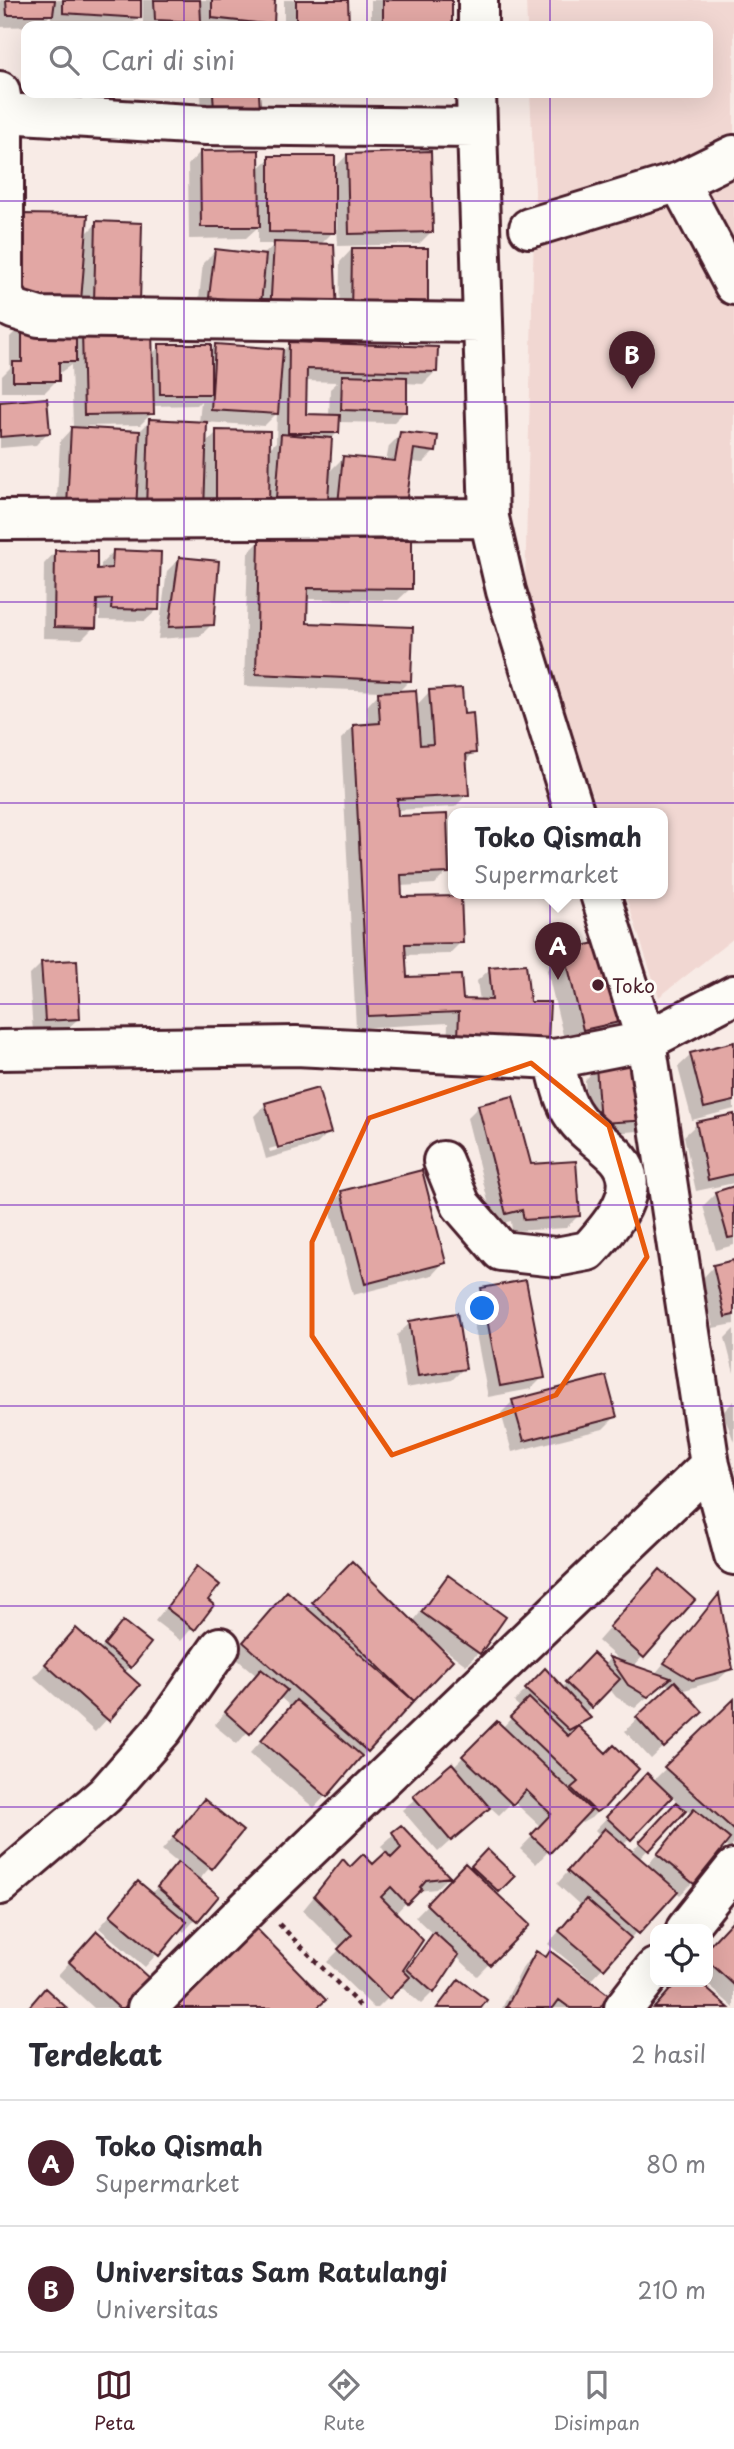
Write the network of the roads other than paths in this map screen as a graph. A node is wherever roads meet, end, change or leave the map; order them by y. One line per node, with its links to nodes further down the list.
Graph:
1 (478, 0): 2 (street)
2 (478, 21)
3 (2, 102): 4 (street); 9 (street)
4 (475, 110): 9 (street)
5 (734, 155): 6 (street)
6 (679, 183): 7 (street); 8 (street)
7 (529, 228)
8 (734, 285)
9 (481, 323): 10 (street)
10 (489, 518): 11 (street); 12 (street)
11 (0, 520)
12 (573, 808)
13 (602, 899): 15 (street)
14 (734, 995): 15 (street)
15 (646, 1041): 17 (street); 19 (street)
16 (0, 1050): 17 (street)
17 (554, 1059): 18 (street)
18 (443, 1161)
19 (710, 1465): 20 (street); 26 (street)
20 (734, 1555)
21 (220, 1647): 23 (street)
22 (734, 1869): 24 (street)
23 (0, 1885)
24 (690, 1924)
25 (650, 1974): 27 (street)
26 (147, 2008)
27 (624, 2008)

